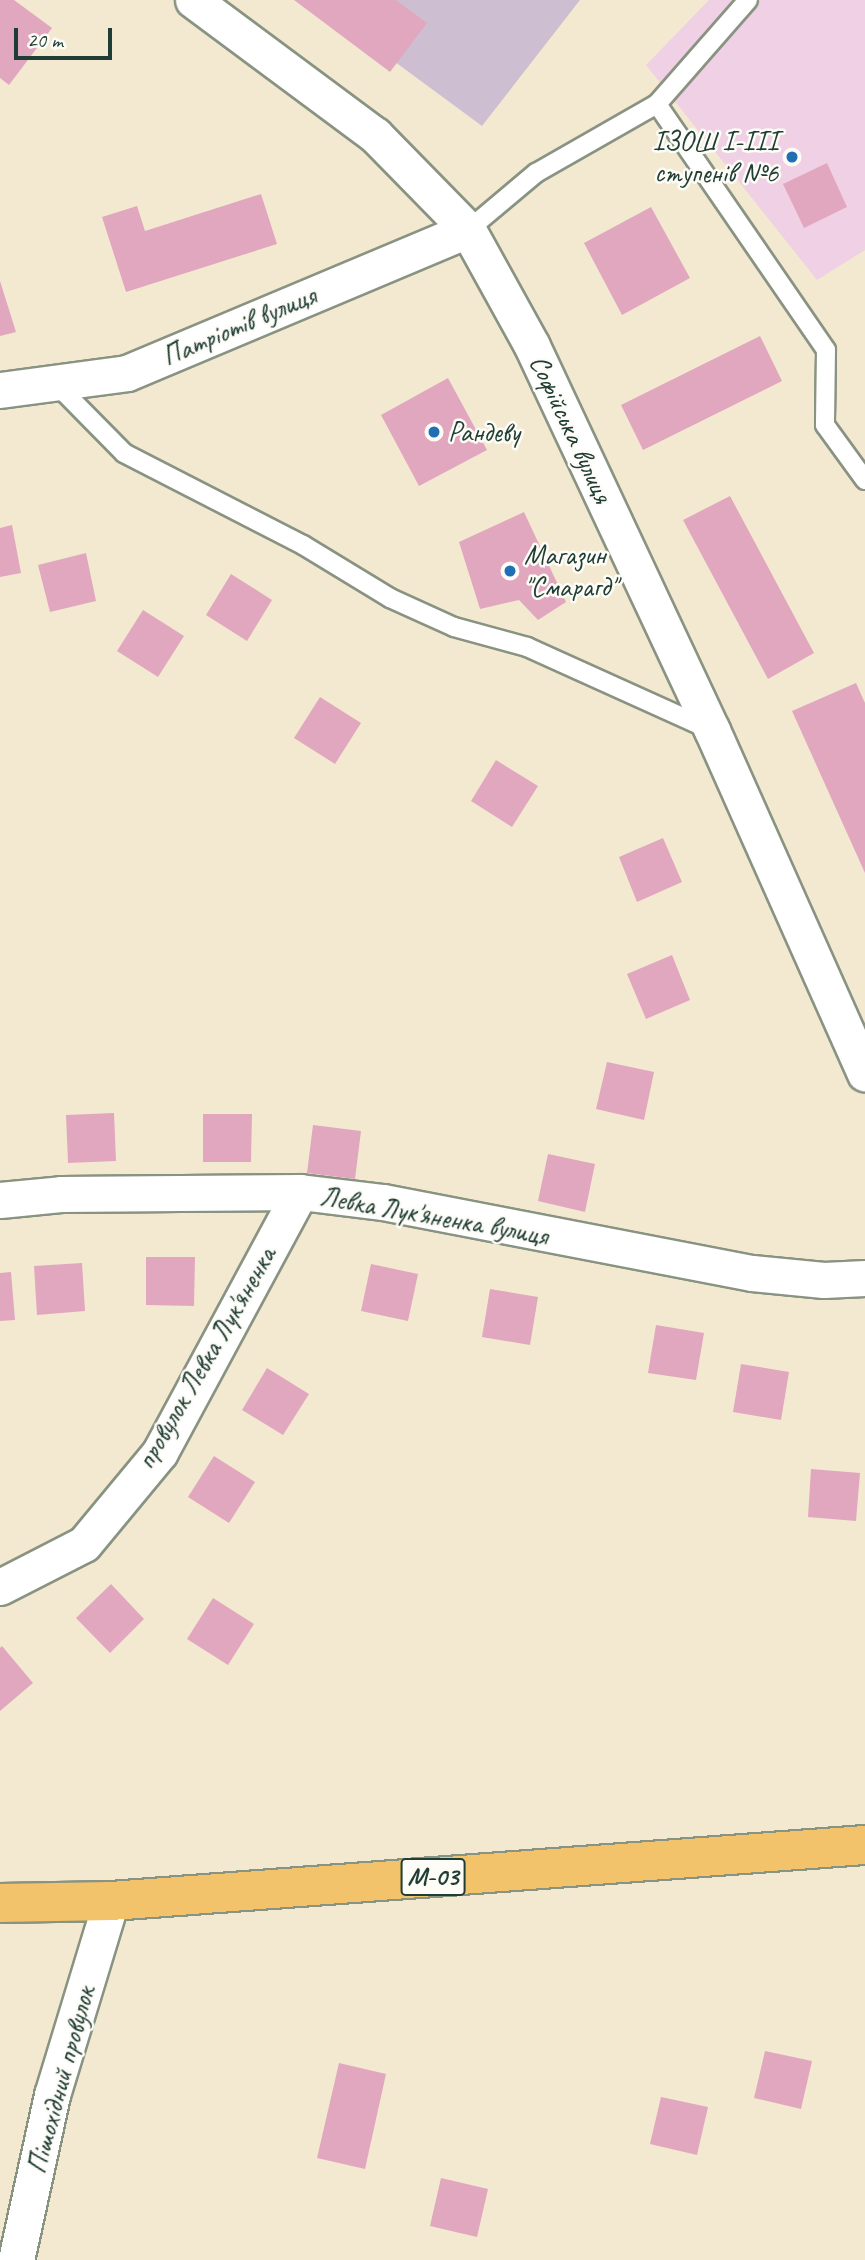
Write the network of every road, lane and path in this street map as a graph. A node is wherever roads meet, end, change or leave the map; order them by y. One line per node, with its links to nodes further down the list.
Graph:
1 (193, 0): 4 (street, Софійська вулиця)
2 (748, 0): 3 (lane)
3 (657, 104): 4 (lane); 7 (lane)
4 (468, 230): 5 (street, Патріотів вулиця); 8 (street, Софійська вулиця)
5 (57, 385): 6 (street, Патріотів вулиця); 8 (lane)
6 (0, 390)
7 (865, 480)
8 (712, 730): 9 (street, Софійська вулиця)
9 (865, 1074)
10 (300, 1192): 11 (street, Левка Лук'яненка вулиця); 12 (street, Левка Лук'яненка вулиця); 13 (street, провулок Левка Лук'яненка)
11 (0, 1200)
12 (865, 1278)
13 (0, 1587)
14 (865, 1845): 15 (highway, М-03)
15 (111, 1901): 16 (highway, М-03); 17 (street, Пішохідний провулок)
16 (0, 1903)
17 (16, 2260)

